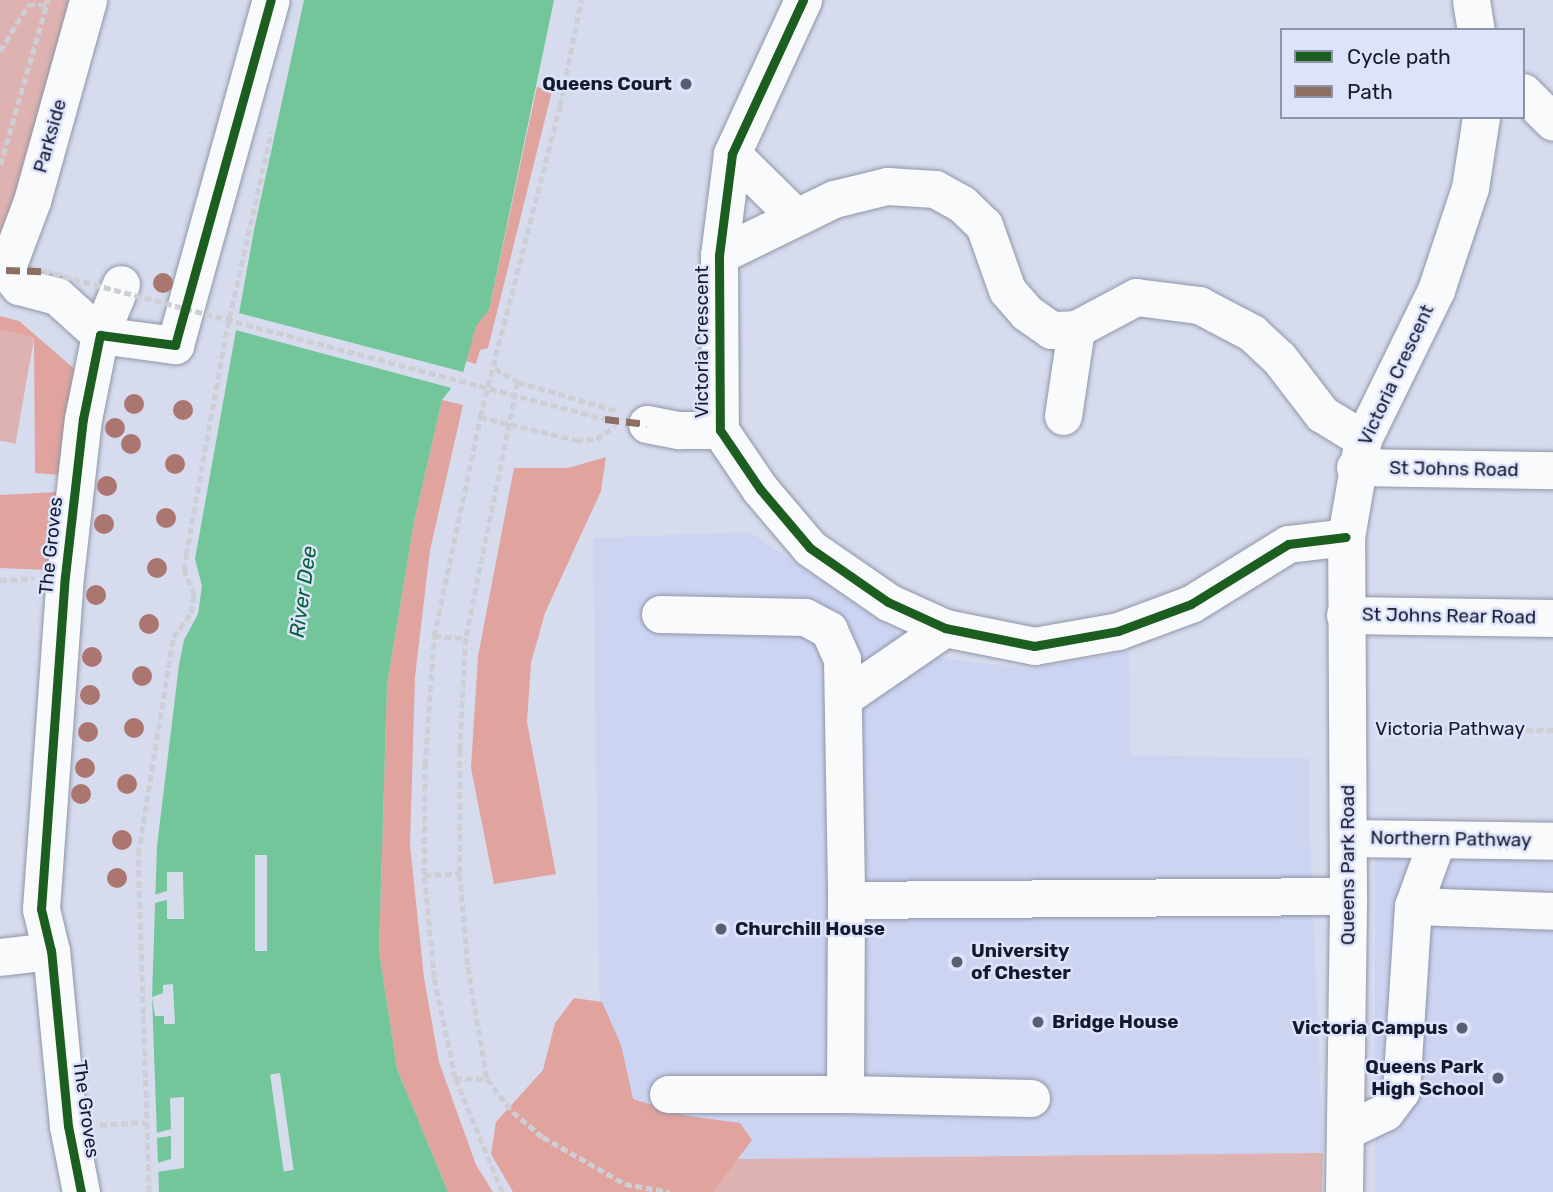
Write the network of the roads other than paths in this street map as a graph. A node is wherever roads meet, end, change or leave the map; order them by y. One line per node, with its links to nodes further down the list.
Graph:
1 (88, 0): 12 (street, Parkside)
2 (271, 0): 15 (street)
3 (803, 0): 9 (street, Victoria Crescent)
4 (1471, 0): 5 (street)
5 (1476, 28)
6 (1525, 94): 8 (street)
7 (1481, 119): 19 (street, Victoria Crescent)
8 (1553, 122)
9 (732, 154): 10 (street); 11 (street, Victoria Crescent)
10 (794, 215): 11 (street); 14 (street)
11 (719, 255): 18 (street, Victoria Crescent)
12 (3, 271): 15 (street)
13 (121, 284): 15 (street, The Groves)
14 (1076, 328): 16 (street); 19 (street)
15 (100, 335): 34 (street, The Groves)
16 (1063, 416)
17 (633, 423): 18 (street, Victoria Crescent)
18 (720, 430): 25 (street, Victoria Crescent)
19 (1359, 453): 20 (street, St Johns Road); 21 (street, Victoria Crescent)
20 (1553, 470)
21 (1346, 537): 23 (street, Queens Park Road); 25 (street, Victoria Crescent)
22 (660, 614): 26 (street)
23 (1345, 615): 24 (street, St Johns Rear Road); 27 (street, Queens Park Road)
24 (1553, 618)
25 (945, 628): 26 (street)
26 (843, 698): 31 (street)
27 (1348, 838): 28 (street, Northern Pathway); 30 (street, Queens Park Road)
28 (1437, 840): 29 (street, Northern Pathway); 32 (street)
29 (1553, 841)
30 (1348, 896): 31 (street); 39 (street, Queens Park Road)
31 (846, 900): 37 (street)
32 (1413, 906): 33 (street); 39 (street)
33 (1553, 911)
34 (51, 951): 35 (street); 40 (street, The Groves)
35 (0, 957)
36 (668, 1094): 37 (street)
37 (845, 1094): 38 (street)
38 (1031, 1098)
39 (1345, 1131): 41 (street, Queens Park Road)
40 (81, 1192)
41 (1344, 1192)

